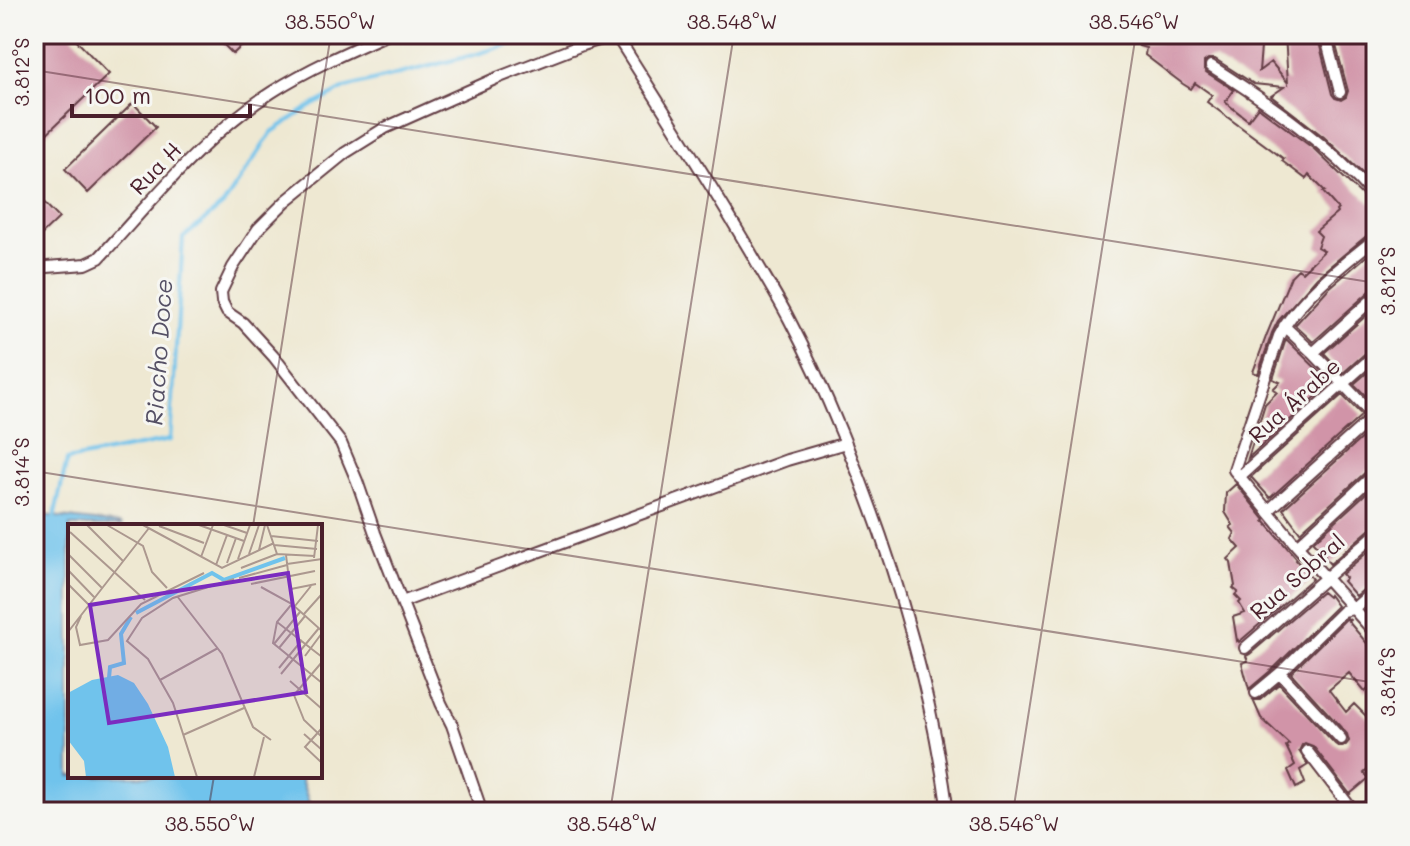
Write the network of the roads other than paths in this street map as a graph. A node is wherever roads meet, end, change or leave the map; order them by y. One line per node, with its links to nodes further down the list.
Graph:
1 (388, 34): 10 (street, Rua H)
2 (617, 34): 17 (street); 25 (street)
3 (1162, 34): 5 (street)
4 (1325, 34): 7 (street)
5 (1140, 36)
6 (1211, 66): 8 (street)
7 (1340, 92)
8 (1376, 198)
9 (1376, 238): 12 (street)
10 (34, 268)
11 (1376, 296): 13 (street)
12 (1284, 326): 13 (street); 18 (street)
13 (1313, 353): 15 (street)
14 (1376, 354): 15 (street, Rua Árabe)
15 (1343, 383): 16 (street); 18 (street, Rua Árabe)
16 (1375, 416): 20 (street)
17 (846, 443): 25 (street); 35 (street)
18 (1236, 473): 20 (street)
19 (1376, 473): 22 (street)
20 (1268, 511): 22 (street)
21 (1376, 534): 23 (street, Rua Sobral)
22 (1297, 546): 23 (street)
23 (1325, 578): 26 (street); 28 (street, Rua Sobral)
24 (1376, 589): 26 (street)
25 (402, 602): 34 (street)
26 (1353, 609): 27 (street); 29 (street)
27 (1376, 634)
28 (1245, 648)
29 (1280, 673): 30 (street); 31 (street)
30 (1256, 693)
31 (1341, 739)
32 (1307, 751): 36 (street)
33 (1376, 800): 37 (street)
34 (482, 812)
35 (948, 812)
36 (1354, 812)
37 (1361, 812)

